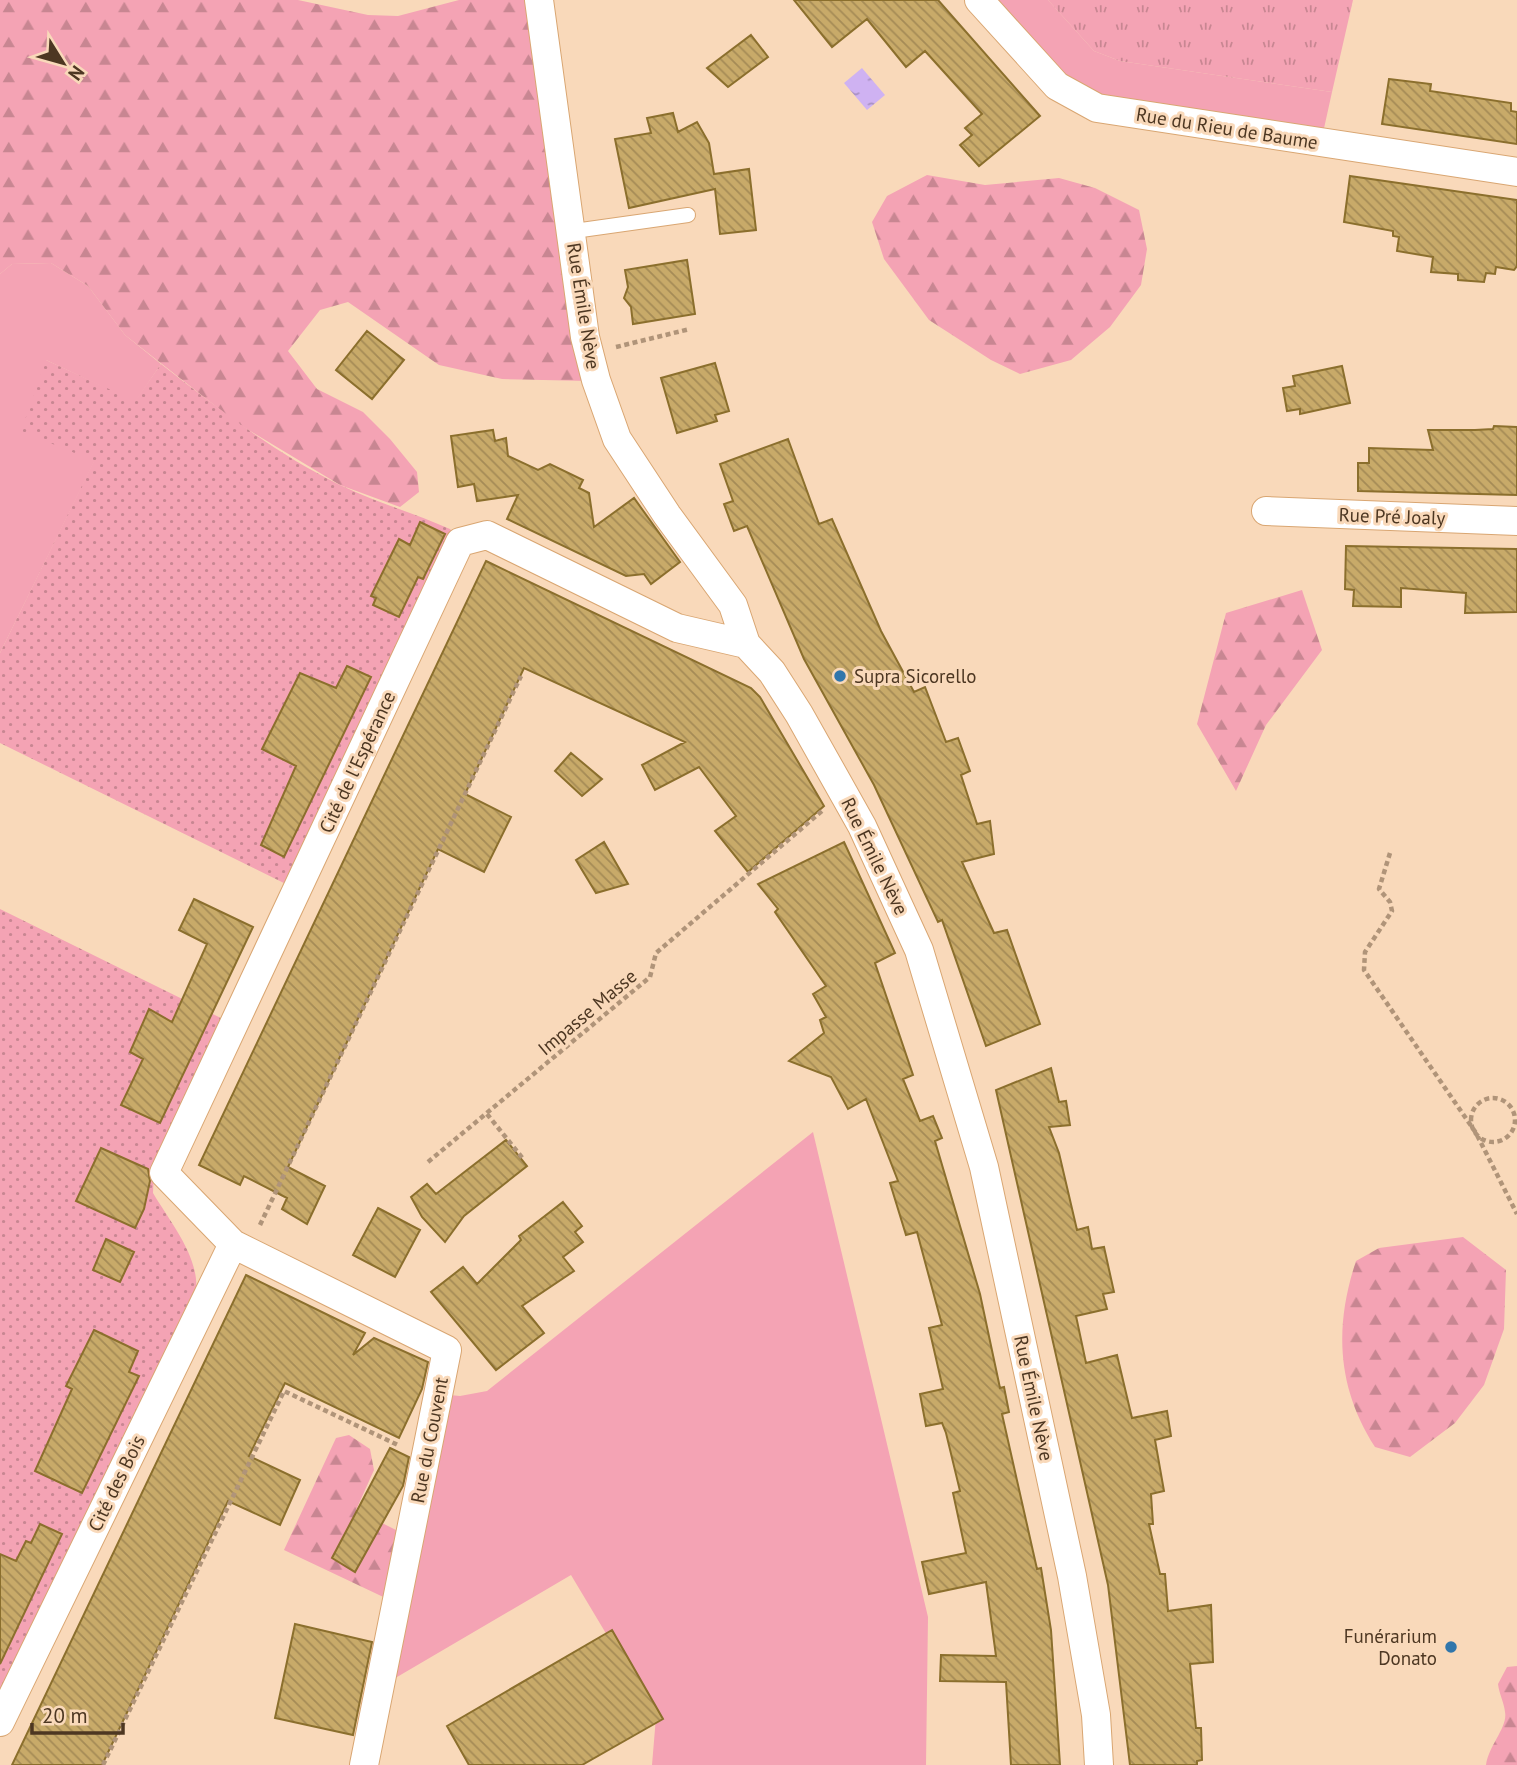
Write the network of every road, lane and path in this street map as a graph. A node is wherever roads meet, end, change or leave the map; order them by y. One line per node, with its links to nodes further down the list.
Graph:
1 (539, 0): 5 (street, Rue Émile Nève)
2 (979, 0): 3 (street, Rue du Rieu de Baume)
3 (1517, 172)
4 (688, 215): 5 (lane)
5 (570, 232): 7 (street, Rue Émile Nève)
6 (690, 330): 7 (path)
7 (590, 353): 10 (street, Rue Émile Nève)
8 (1266, 511): 9 (street, Rue Pré Joaly)
9 (1517, 521)
10 (746, 644): 12 (street, Rue Émile Nève); 20 (street, Cité de l'Espérance)
11 (521, 676): 20 (path)
12 (844, 792): 15 (path, Impasse Masse); 25 (street, Rue Émile Nève)
13 (1390, 853): 16 (path)
14 (1514, 1107): 16 (path); 16 (path)
15 (487, 1114): 17 (path); 18 (path, Impasse Masse)
16 (1476, 1133): 19 (path)
17 (524, 1160)
18 (428, 1162)
19 (1517, 1214)
20 (240, 1247): 21 (street, Rue du Couvent); 22 (street, Cité des Bois)
21 (426, 1458): 23 (path); 24 (street, Rue du Couvent)
22 (0, 1722)
23 (103, 1765)
24 (364, 1765)
25 (1099, 1765)

